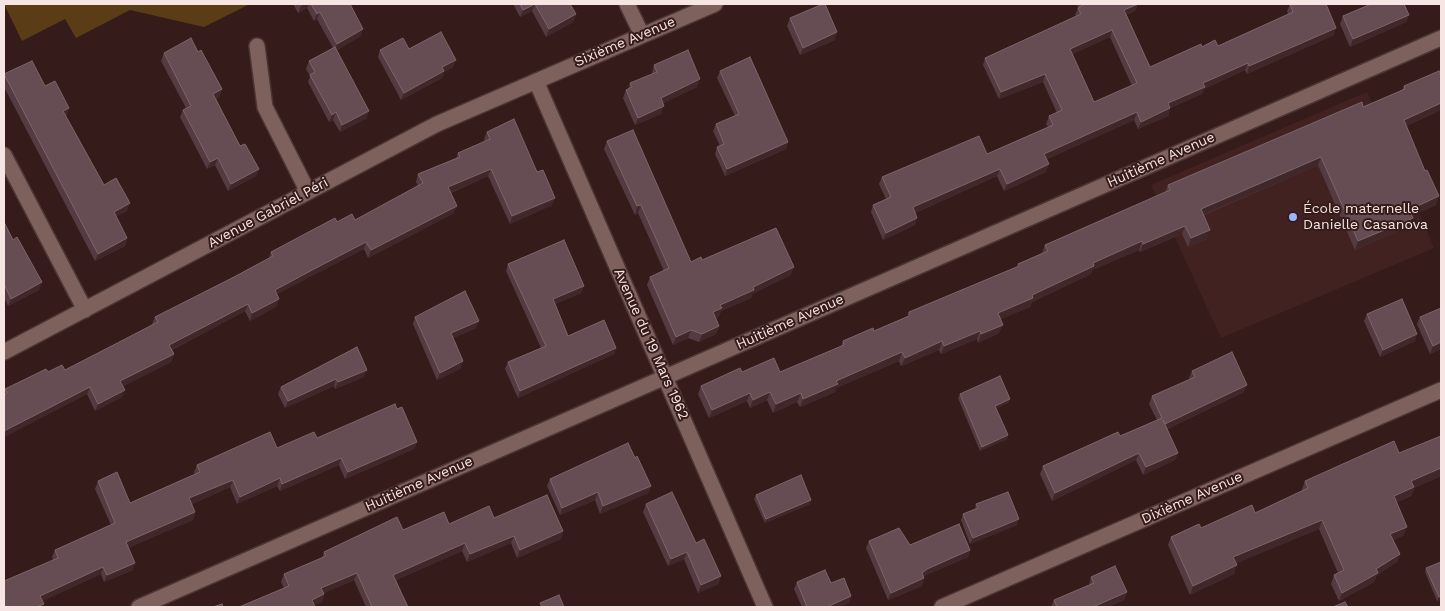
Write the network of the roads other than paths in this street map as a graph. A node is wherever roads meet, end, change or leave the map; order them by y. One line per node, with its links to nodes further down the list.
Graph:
1 (627, 4): 3 (street)
2 (714, 4): 3 (street, Sixième Avenue)
3 (642, 35): 6 (street, Sixième Avenue)
4 (1441, 38): 11 (street, Huitième Avenue)
5 (257, 46): 8 (street)
6 (536, 81): 8 (street, Avenue Gabriel Péri); 11 (street, Avenue du 19 Mars 1962)
7 (4, 155): 9 (street)
8 (308, 192): 9 (street, Avenue Gabriel Péri)
9 (85, 310): 10 (street, Avenue Gabriel Péri)
10 (4, 352)
11 (665, 376): 13 (street, Huitième Avenue); 14 (street, Avenue du 19 Mars 1962)
12 (1441, 390): 15 (street, Dixième Avenue)
13 (140, 607)
14 (765, 607)
15 (942, 607)

